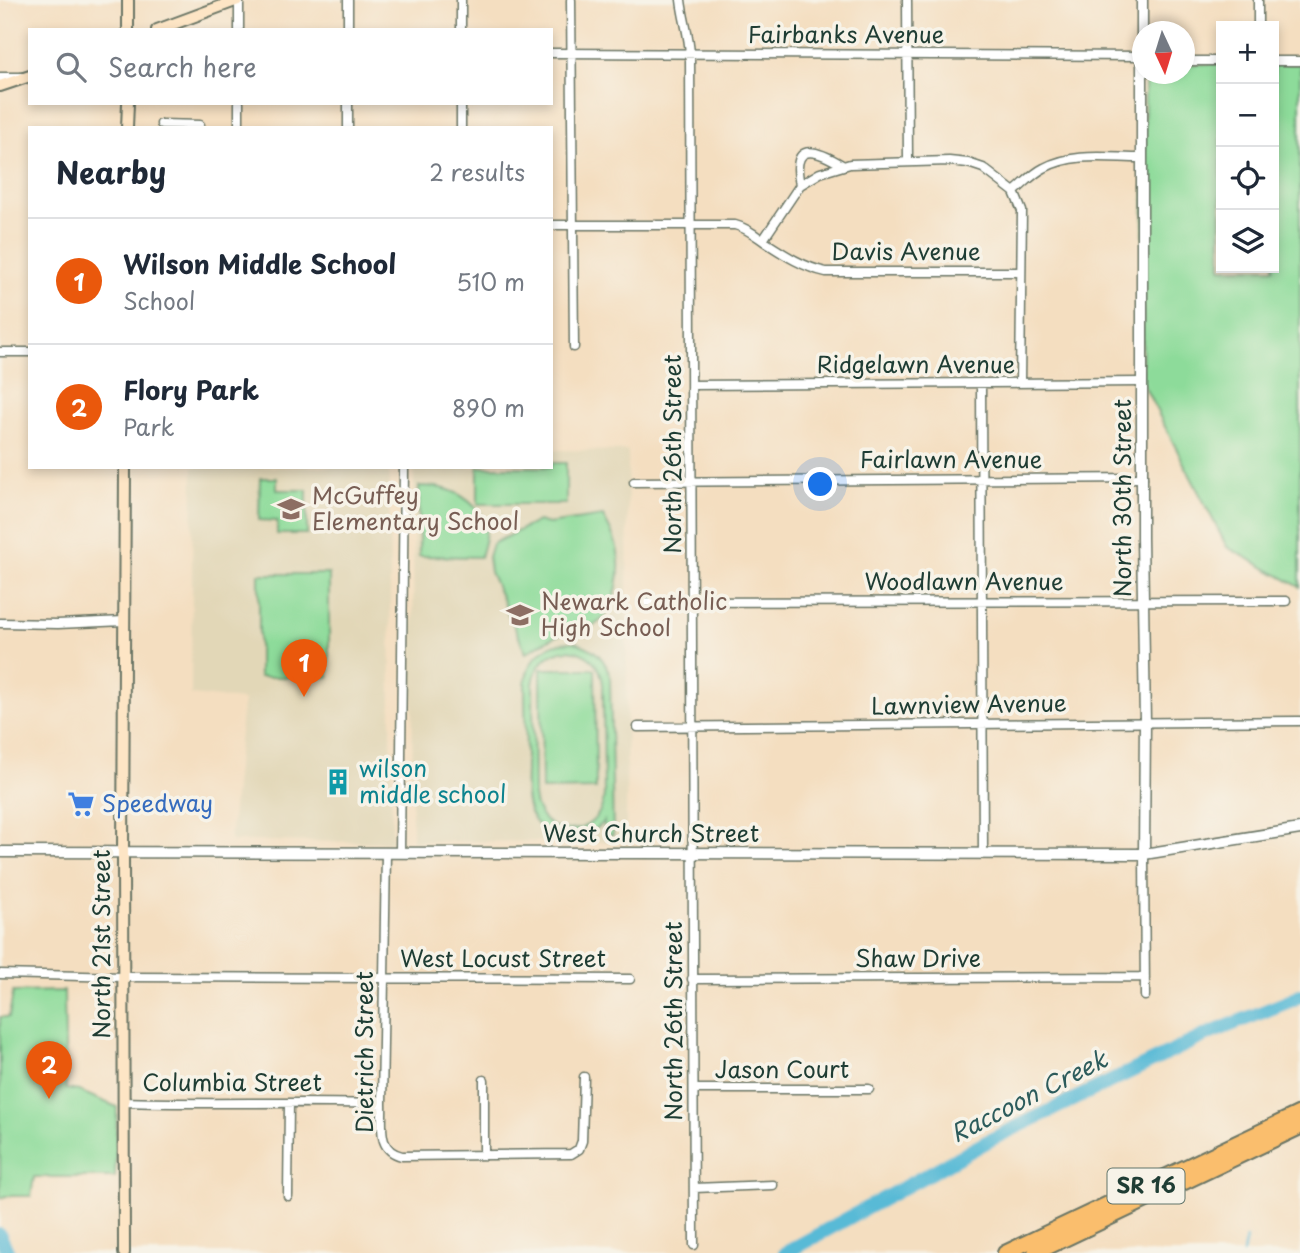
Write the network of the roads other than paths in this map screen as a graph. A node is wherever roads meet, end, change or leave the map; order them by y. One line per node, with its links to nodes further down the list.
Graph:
1 (128, 0): 12 (main road)
2 (238, 0): 13 (main road); 14 (street)
3 (348, 0): 15 (street)
4 (461, 0): 16 (street)
5 (571, 0): 18 (street)
6 (681, 0): 19 (street, North 26th Street)
7 (907, 0): 20 (street)
8 (1142, 0): 10 (street, North 30th Street)
9 (1258, 0): 11 (street)
10 (1142, 21)
11 (1258, 21)
12 (128, 28)
13 (162, 28)
14 (239, 28)
15 (348, 28)
16 (461, 28)
17 (553, 53): 18 (street, Fairbanks Avenue)
18 (572, 53): 19 (street, Fairbanks Avenue); 48 (street)
19 (690, 54): 20 (street, Fairbanks Avenue); 46 (street, North 26th Street)
20 (908, 55): 21 (street, Fairbanks Avenue); 42 (street)
21 (1132, 55)
22 (1195, 61): 23 (street)
23 (1216, 61)
24 (1279, 61): 25 (street)
25 (1300, 61)
26 (28, 76): 28 (street)
27 (28, 76): 30 (main road)
28 (0, 77)
29 (1142, 84): 41 (street, North 30th Street)
30 (0, 86)
31 (128, 105): 37 (main road)
32 (239, 105): 38 (street)
33 (348, 105): 39 (street)
34 (461, 105): 40 (street)
35 (161, 124): 36 (street)
36 (200, 125)
37 (127, 126)
38 (239, 126)
39 (348, 126)
40 (461, 126)
41 (1141, 158): 45 (street); 55 (street, North 30th Street)
42 (908, 161): 43 (street); 45 (street)
43 (842, 165): 44 (street); 44 (street)
44 (800, 185): 49 (street)
45 (1014, 192): 50 (street)
46 (691, 224): 48 (street, Davis Avenue); 49 (street, Davis Avenue); 57 (street, North 26th Street)
47 (553, 225): 48 (street, Davis Avenue)
48 (573, 225): 51 (street)
49 (763, 240): 50 (street, Davis Avenue)
50 (1021, 272): 54 (street)
51 (574, 346)
52 (0, 352): 53 (street)
53 (28, 352)
54 (1020, 383): 55 (street, Ridgelawn Avenue); 56 (street, Ridgelawn Avenue)
55 (1142, 383): 60 (street, North 30th Street)
56 (981, 384): 57 (street, Ridgelawn Avenue); 61 (street)
57 (691, 385): 62 (street, North 26th Street)
58 (125, 469): 69 (main road, North 21st Street)
59 (404, 469): 80 (street)
60 (1143, 478): 61 (street, Fairlawn Avenue); 65 (street, North 30th Street)
61 (981, 479): 62 (street, Fairlawn Avenue); 64 (street)
62 (691, 481): 63 (street, Fairlawn Avenue); 68 (street, North 26th Street)
63 (634, 482)
64 (982, 601): 65 (street, Woodlawn Avenue); 68 (street, Woodlawn Avenue); 73 (street)
65 (1143, 601): 66 (street, Woodlawn Avenue); 72 (street, North 30th Street)
66 (1286, 601)
67 (642, 602): 68 (street, Woodlawn Avenue)
68 (692, 602): 74 (street, North 26th Street)
69 (124, 621): 70 (street); 78 (main road, North 21st Street)
70 (0, 623)
71 (1300, 721): 72 (street, Lawnview Avenue)
72 (1145, 722): 73 (street, Lawnview Avenue); 83 (street, North 30th Street)
73 (982, 724): 74 (street, Lawnview Avenue); 82 (street)
74 (692, 726): 75 (street, Lawnview Avenue); 81 (street, North 26th Street)
75 (638, 727)
76 (1300, 829): 83 (street, West Church Street)
77 (0, 852): 78 (street, West Church Street)
78 (123, 853): 79 (street, West Church Street); 85 (main road, North 21st Street)
79 (386, 853): 80 (street, West Church Street); 87 (street, Dietrich Street)
80 (400, 853): 81 (street, West Church Street)
81 (692, 853): 82 (street, West Church Street); 89 (street, North 26th Street)
82 (983, 853): 83 (street, West Church Street)
83 (1144, 853): 86 (street, North 30th Street)
84 (0, 974): 85 (street, West Locust Street)
85 (123, 976): 87 (street, West Locust Street); 95 (main road, North 21st Street)
86 (1145, 977): 89 (street, Shaw Drive); 90 (street, North 30th Street)
87 (384, 978): 88 (street, West Locust Street); 97 (street, Dietrich Street)
88 (631, 979)
89 (692, 979): 93 (street, North 26th Street)
90 (1145, 996)
91 (584, 1077): 100 (street, Dietrich Street)
92 (484, 1080): 100 (street)
93 (695, 1089): 94 (street, Jason Court); 102 (street, North 26th Street)
94 (869, 1090)
95 (123, 1102): 96 (street, Columbia Street); 105 (main road, North 21st Street)
96 (289, 1103): 97 (street, Columbia Street); 103 (street)
97 (382, 1104): 100 (street, Dietrich Street)
98 (1300, 1113): 106 (highway, SR 16)
99 (1300, 1127): 107 (highway, SR 16)
100 (484, 1154)
101 (773, 1185): 102 (street)
102 (694, 1188): 104 (street, North 26th Street)
103 (288, 1196)
104 (694, 1245)
105 (124, 1253)
106 (1005, 1253)
107 (1035, 1253)

